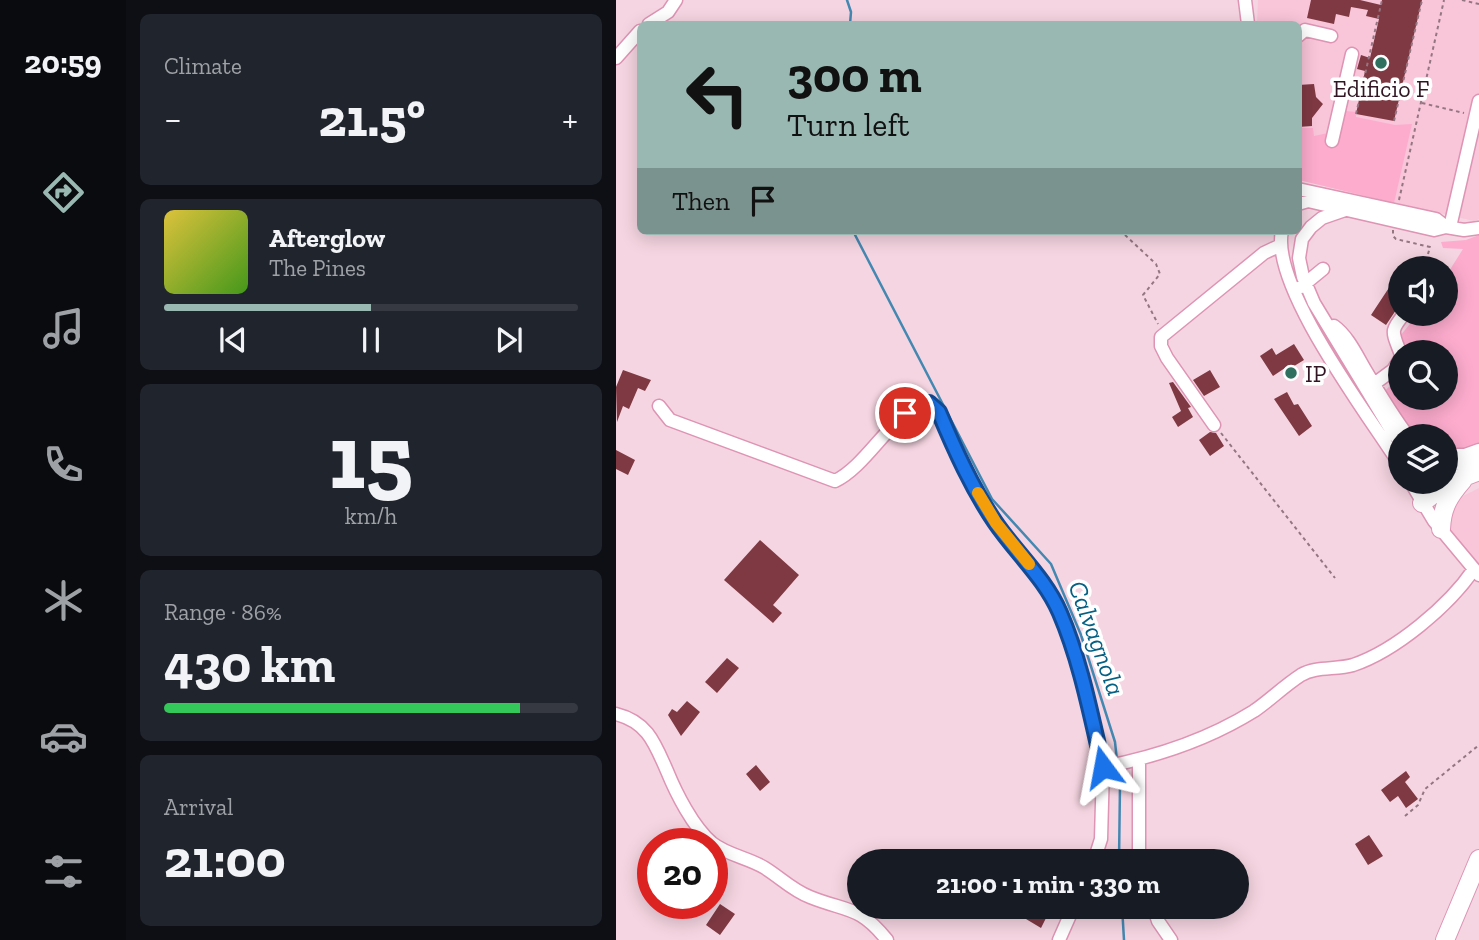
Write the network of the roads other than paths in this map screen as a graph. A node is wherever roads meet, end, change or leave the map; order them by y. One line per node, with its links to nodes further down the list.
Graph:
1 (676, 0): 3 (street)
2 (1245, 0): 4 (street)
3 (654, 21)
4 (1248, 21)
5 (1302, 33): 7 (street)
6 (637, 34): 9 (street)
7 (1331, 36)
8 (1352, 54): 12 (street)
9 (616, 58)
10 (1479, 101): 11 (street)
11 (1477, 116): 16 (street)
12 (1332, 141)
13 (1302, 190): 16 (street)
14 (1302, 203): 15 (street)
15 (1348, 209): 16 (street); 20 (street)
16 (1448, 227): 17 (street)
17 (1479, 228)
18 (1280, 236): 20 (street); 25 (street)
19 (1323, 270): 20 (street)
20 (1300, 287): 22 (street); 22 (street)
21 (1388, 373): 22 (street)
22 (1364, 389): 24 (street); 26 (street); 27 (street)
23 (659, 406): 39 (street)
24 (1397, 424)
25 (1214, 425)
26 (1388, 426)
27 (1388, 440)
28 (1479, 450): 29 (street)
29 (1458, 454)
30 (1479, 460): 31 (street)
31 (1458, 464)
32 (1461, 481): 34 (highway); 35 (highway)
33 (1417, 494): 34 (street)
34 (1422, 503): 35 (street)
35 (1441, 529): 36 (street)
36 (1476, 572): 38 (street)
37 (616, 715): 46 (street)
38 (1138, 759): 39 (street); 41 (street)
39 (1106, 767): 40 (street)
40 (1098, 849)
41 (1139, 849)
42 (1479, 859): 49 (highway)
43 (1479, 886): 50 (highway)
44 (1068, 919): 47 (street)
45 (1157, 919): 48 (street)
46 (887, 940)
47 (1059, 940)
48 (1171, 940)
49 (1446, 940)
50 (1457, 940)

